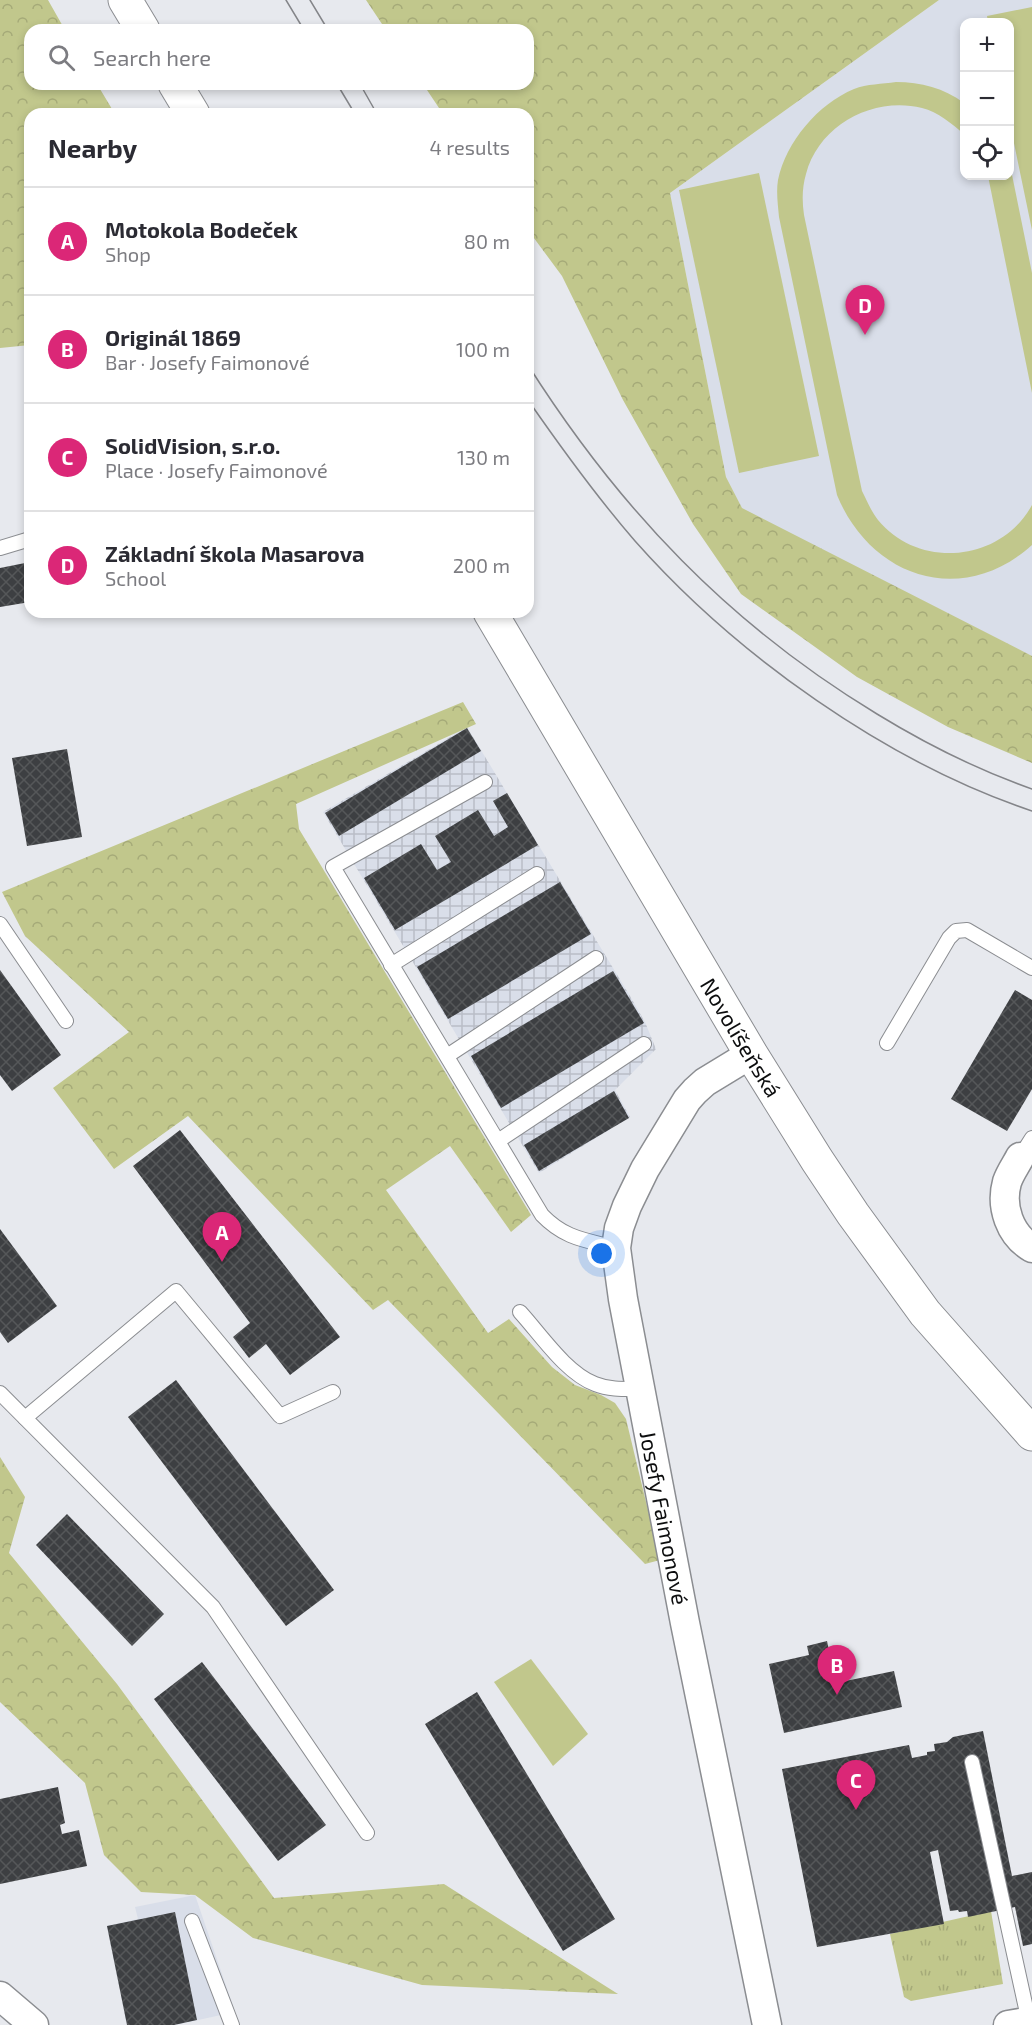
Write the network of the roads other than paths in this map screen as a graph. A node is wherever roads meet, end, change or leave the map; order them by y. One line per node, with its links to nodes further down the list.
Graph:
1 (125, 0): 2 (street)
2 (139, 24)
3 (179, 90): 4 (street)
4 (189, 108)
5 (24, 541): 6 (lane)
6 (0, 548)
7 (493, 618): 17 (street, Novolíšeňská)
8 (485, 782): 12 (lane)
9 (537, 874): 12 (lane)
10 (0, 924): 14 (lane)
11 (596, 958): 18 (lane)
12 (391, 965): 18 (lane)
13 (1032, 968): 15 (lane)
14 (66, 1021)
15 (887, 1043)
16 (644, 1044): 19 (lane)
17 (751, 1054): 22 (street, Josefy Faimonové); 28 (street, Novolíšeňská)
18 (447, 1056): 19 (lane)
19 (498, 1141): 22 (lane)
20 (1026, 1147): 21 (street)
21 (1032, 1247)
22 (616, 1248): 24 (street, Josefy Faimonové)
23 (520, 1312): 24 (lane)
24 (641, 1389): 36 (street, Josefy Faimonové)
25 (333, 1392): 27 (lane)
26 (0, 1393): 27 (lane)
27 (25, 1419): 30 (lane)
28 (1032, 1434)
29 (972, 1762): 33 (lane)
30 (367, 1833)
31 (192, 1921): 35 (lane)
32 (0, 1996): 34 (street)
33 (1023, 2023)
34 (34, 2025)
35 (232, 2025)
36 (767, 2025)

